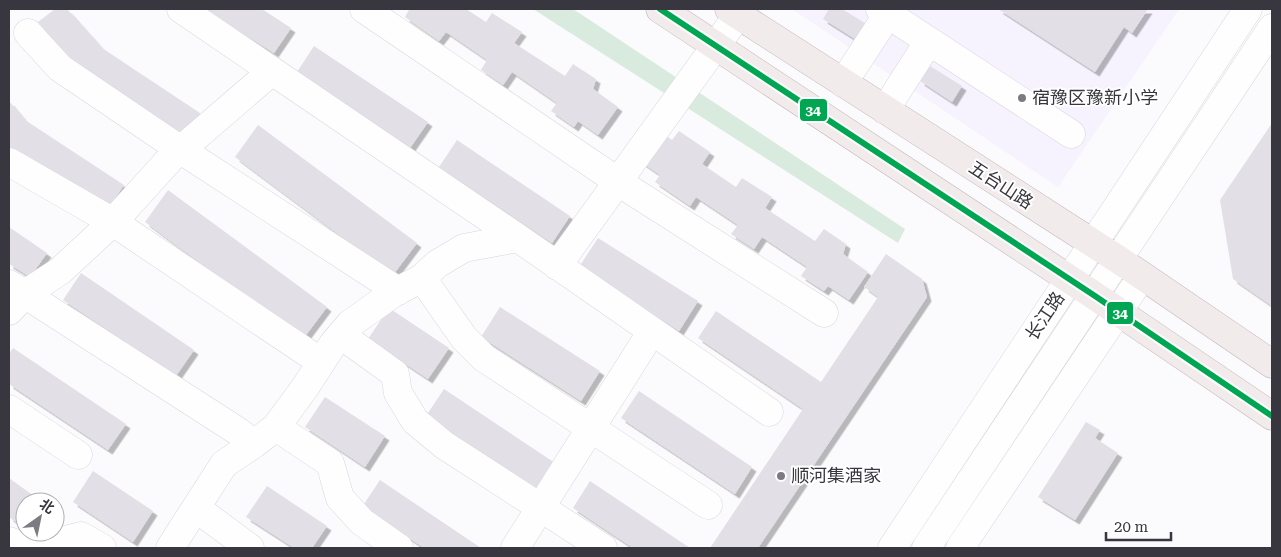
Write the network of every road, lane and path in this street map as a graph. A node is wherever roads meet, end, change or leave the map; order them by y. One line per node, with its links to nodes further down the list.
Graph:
1 (181, 9): 11 (street)
2 (364, 9): 17 (street)
3 (660, 9): 10 (main road)
4 (1248, 9): 20 (street, 长江路)
5 (884, 11): 9 (street); 12 (street)
6 (733, 12): 10 (street); 12 (main road, 五台山路)
7 (1272, 28): 21 (street, 长江路)
8 (28, 33): 15 (street)
9 (929, 41): 13 (street); 14 (street)
10 (716, 46): 17 (street); 25 (main road)
11 (272, 72): 15 (street); 19 (street)
12 (843, 83): 13 (main road, 五台山路)
13 (885, 110): 20 (main road, 五台山路)
14 (1071, 134)
15 (181, 150): 18 (street); 26 (street)
16 (9, 162): 18 (street)
17 (617, 180): 22 (street); 30 (street)
18 (113, 222): 27 (street); 33 (street)
19 (518, 238): 22 (street); 24 (street)
20 (1094, 244): 21 (main road, 五台山路); 25 (street, 长江路)
21 (1119, 260): 23 (main road, 五台山路); 28 (street, 长江路)
22 (558, 266): 31 (street)
23 (1142, 276): 29 (street); 34 (main road, 五台山路)
24 (422, 278): 26 (street); 39 (street)
25 (1069, 280): 28 (main road); 56 (street, 长江路)
26 (398, 291): 32 (street)
27 (14, 296): 40 (street)
28 (1095, 296): 29 (main road); 45 (street, 长江路)
29 (1118, 312): 37 (main road); 47 (street)
30 (824, 313)
31 (652, 331): 36 (street); 39 (street)
32 (341, 335): 33 (street); 44 (street)
33 (321, 362): 38 (street)
34 (1272, 364)
35 (9, 409): 41 (street)
36 (769, 412)
37 (1272, 416)
38 (276, 426): 40 (street); 53 (street)
39 (590, 428): 42 (street); 44 (street)
40 (254, 444): 43 (street)
41 (78, 456)
42 (708, 505)
43 (196, 508): 51 (street); 52 (street)
44 (542, 508): 54 (street); 55 (street)
45 (944, 522): 47 (street); 57 (street, 长江路)
46 (9, 541): 48 (street)
47 (971, 545)
48 (27, 548)
49 (34, 548): 50 (street)
50 (102, 548)
51 (170, 548)
52 (250, 548)
53 (399, 548)
54 (515, 548)
55 (603, 548)
56 (892, 548)
57 (926, 548)

